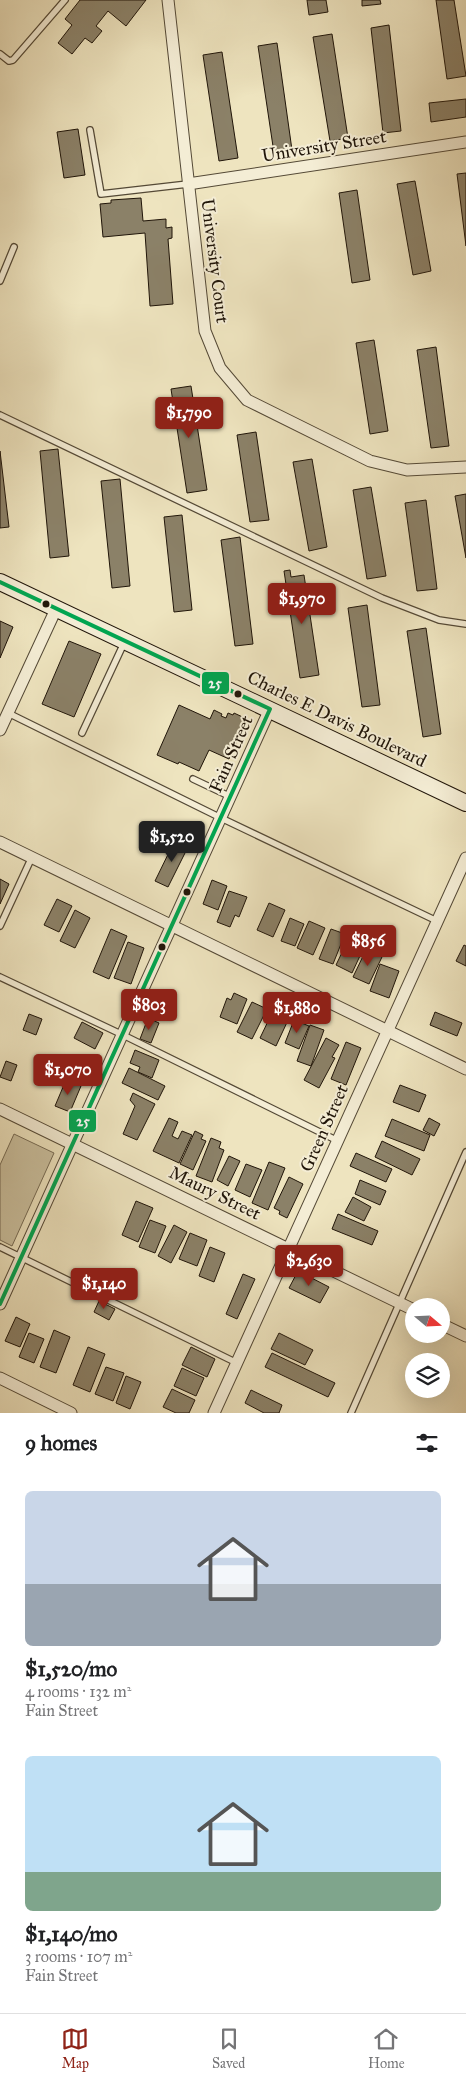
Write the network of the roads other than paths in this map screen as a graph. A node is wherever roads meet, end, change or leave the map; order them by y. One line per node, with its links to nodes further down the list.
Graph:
1 (65, 0): 3 (lane)
2 (168, 0): 6 (street, University Court)
3 (0, 54)
4 (90, 130): 6 (lane)
5 (466, 142): 6 (street, University Street)
6 (188, 184): 10 (street, University Court)
7 (14, 247): 8 (lane)
8 (0, 282)
9 (0, 415): 13 (lane)
10 (466, 467)
11 (0, 582): 12 (street, Charles E Davis Boulevard)
12 (56, 609): 14 (street, Charles E Davis Boulevard); 16 (street)
13 (466, 624)
14 (125, 641): 15 (street, Charles E Davis Boulevard); 18 (lane)
15 (270, 709): 20 (street, Fain Street); 21 (street, Charles E Davis Boulevard)
16 (8, 714): 17 (street); 22 (lane)
17 (0, 730)
18 (82, 732)
19 (193, 779): 20 (lane)
20 (230, 798): 22 (street, Fain Street)
21 (466, 804)
22 (221, 818): 26 (lane); 28 (street, Fain Street)
23 (0, 842): 24 (street)
24 (32, 858): 27 (lane); 28 (street)
25 (466, 858): 26 (street, Green Street)
26 (437, 921): 30 (street, Green Street)
27 (0, 926)
28 (173, 926): 30 (street); 31 (street, Fain Street)
29 (0, 977): 31 (lane)
30 (387, 1031): 32 (street); 34 (street, Green Street)
31 (123, 1035): 34 (lane); 35 (street, Fain Street)
32 (466, 1069)
33 (0, 1109): 35 (street, Maury Street)
34 (338, 1141): 38 (street, Green Street)
35 (73, 1144): 38 (street, Maury Street); 39 (street, Fain Street)
36 (466, 1152): 40 (lane)
37 (0, 1246): 39 (lane)
38 (288, 1248): 40 (street, Maury Street); 45 (street, Green Street)
39 (21, 1257): 41 (street, Fain Street); 45 (lane)
40 (399, 1303): 42 (street, Maury Street); 49 (lane)
41 (0, 1304)
42 (405, 1306)
43 (450, 1328): 44 (street)
44 (466, 1336)
45 (237, 1363): 48 (street, Green Street)
46 (0, 1378): 47 (street)
47 (71, 1413)
48 (214, 1413)
49 (351, 1413)

